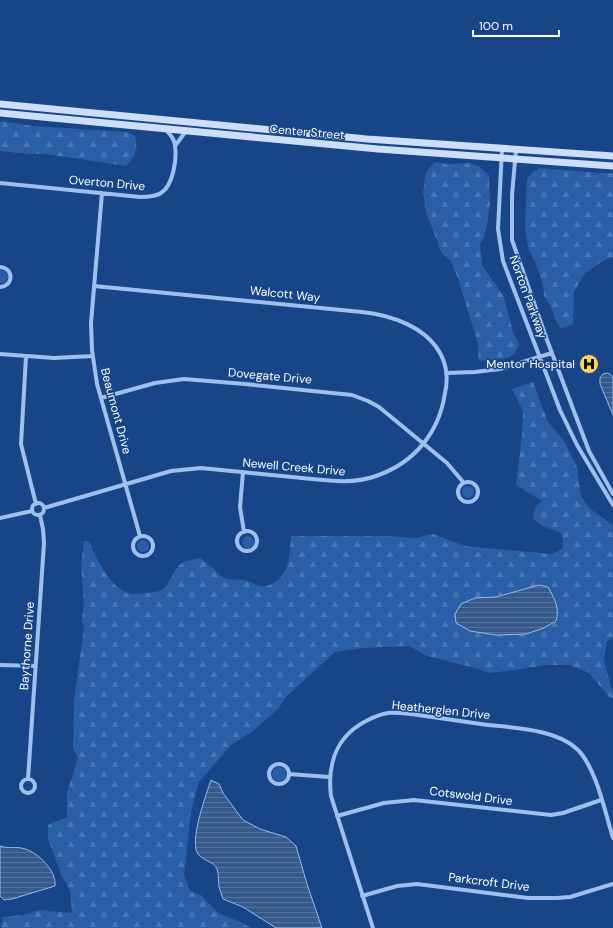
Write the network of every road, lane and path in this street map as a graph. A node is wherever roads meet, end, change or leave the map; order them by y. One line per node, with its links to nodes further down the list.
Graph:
1 (0, 104): 6 (main road, Center Street)
2 (0, 113): 3 (main road, Center Street)
3 (166, 130): 4 (main road, Center Street); 5 (street)
4 (186, 132): 5 (street); 9 (main road, Center Street)
5 (175, 146): 15 (street, Overton Drive)
6 (456, 146): 7 (main road, Center Street); 9 (main road)
7 (502, 149): 8 (main road, Center Street); 11 (street, Norton Parkway)
8 (516, 150): 10 (main road, Center Street); 12 (street, Norton Parkway)
9 (455, 155): 11 (main road, Center Street)
10 (613, 156)
11 (501, 158): 12 (main road, Center Street); 23 (street, Norton Parkway)
12 (515, 159): 13 (main road, Center Street); 19 (street, Norton Parkway)
13 (613, 166)
14 (0, 183): 15 (street, Overton Drive)
15 (102, 193): 17 (street, Beaumont Drive)
16 (0, 266): 18 (street)
17 (94, 286): 22 (street, Beaumont Drive); 24 (street, Walcott Way)
18 (0, 287)
19 (552, 353): 23 (street); 30 (street, Norton Parkway)
20 (0, 354): 21 (street)
21 (26, 356): 22 (street); 31 (street)
22 (93, 356): 25 (street, Beaumont Drive)
23 (540, 356): 24 (street); 32 (street, Norton Parkway)
24 (446, 373): 26 (street, Newell Creek Drive)
25 (101, 398): 26 (street, Dovegate Drive); 29 (street, Beaumont Drive)
26 (424, 444): 27 (street, Newell Creek Drive); 28 (street, Dovegate Drive)
27 (243, 472): 29 (street, Newell Creek Drive); 37 (street)
28 (464, 483): 28 (street)
29 (125, 484): 33 (street, Newell Creek Drive); 38 (street, Beaumont Drive)
30 (613, 494)
31 (36, 504): 33 (street); 34 (street)
32 (613, 505)
33 (44, 508): 35 (street)
34 (32, 511): 35 (street); 36 (street)
35 (40, 515): 40 (street, Baythorne Drive)
36 (0, 518)
37 (244, 532): 37 (street)
38 (140, 536): 38 (street)
39 (0, 665): 40 (street)
40 (36, 666): 43 (street, Baythorne Drive)
41 (289, 774): 41 (street); 42 (street)
42 (330, 777): 44 (street, Heatherglen Drive); 45 (street, Heatherglen Drive)
43 (28, 779)
44 (601, 800): 45 (street, Cotswold Drive); 46 (street)
45 (337, 816): 48 (street, Heatherglen Drive)
46 (613, 838)
47 (613, 884): 48 (street, Parkcroft Drive)
48 (362, 896): 49 (street, Heatherglen Drive)
49 (373, 928)

